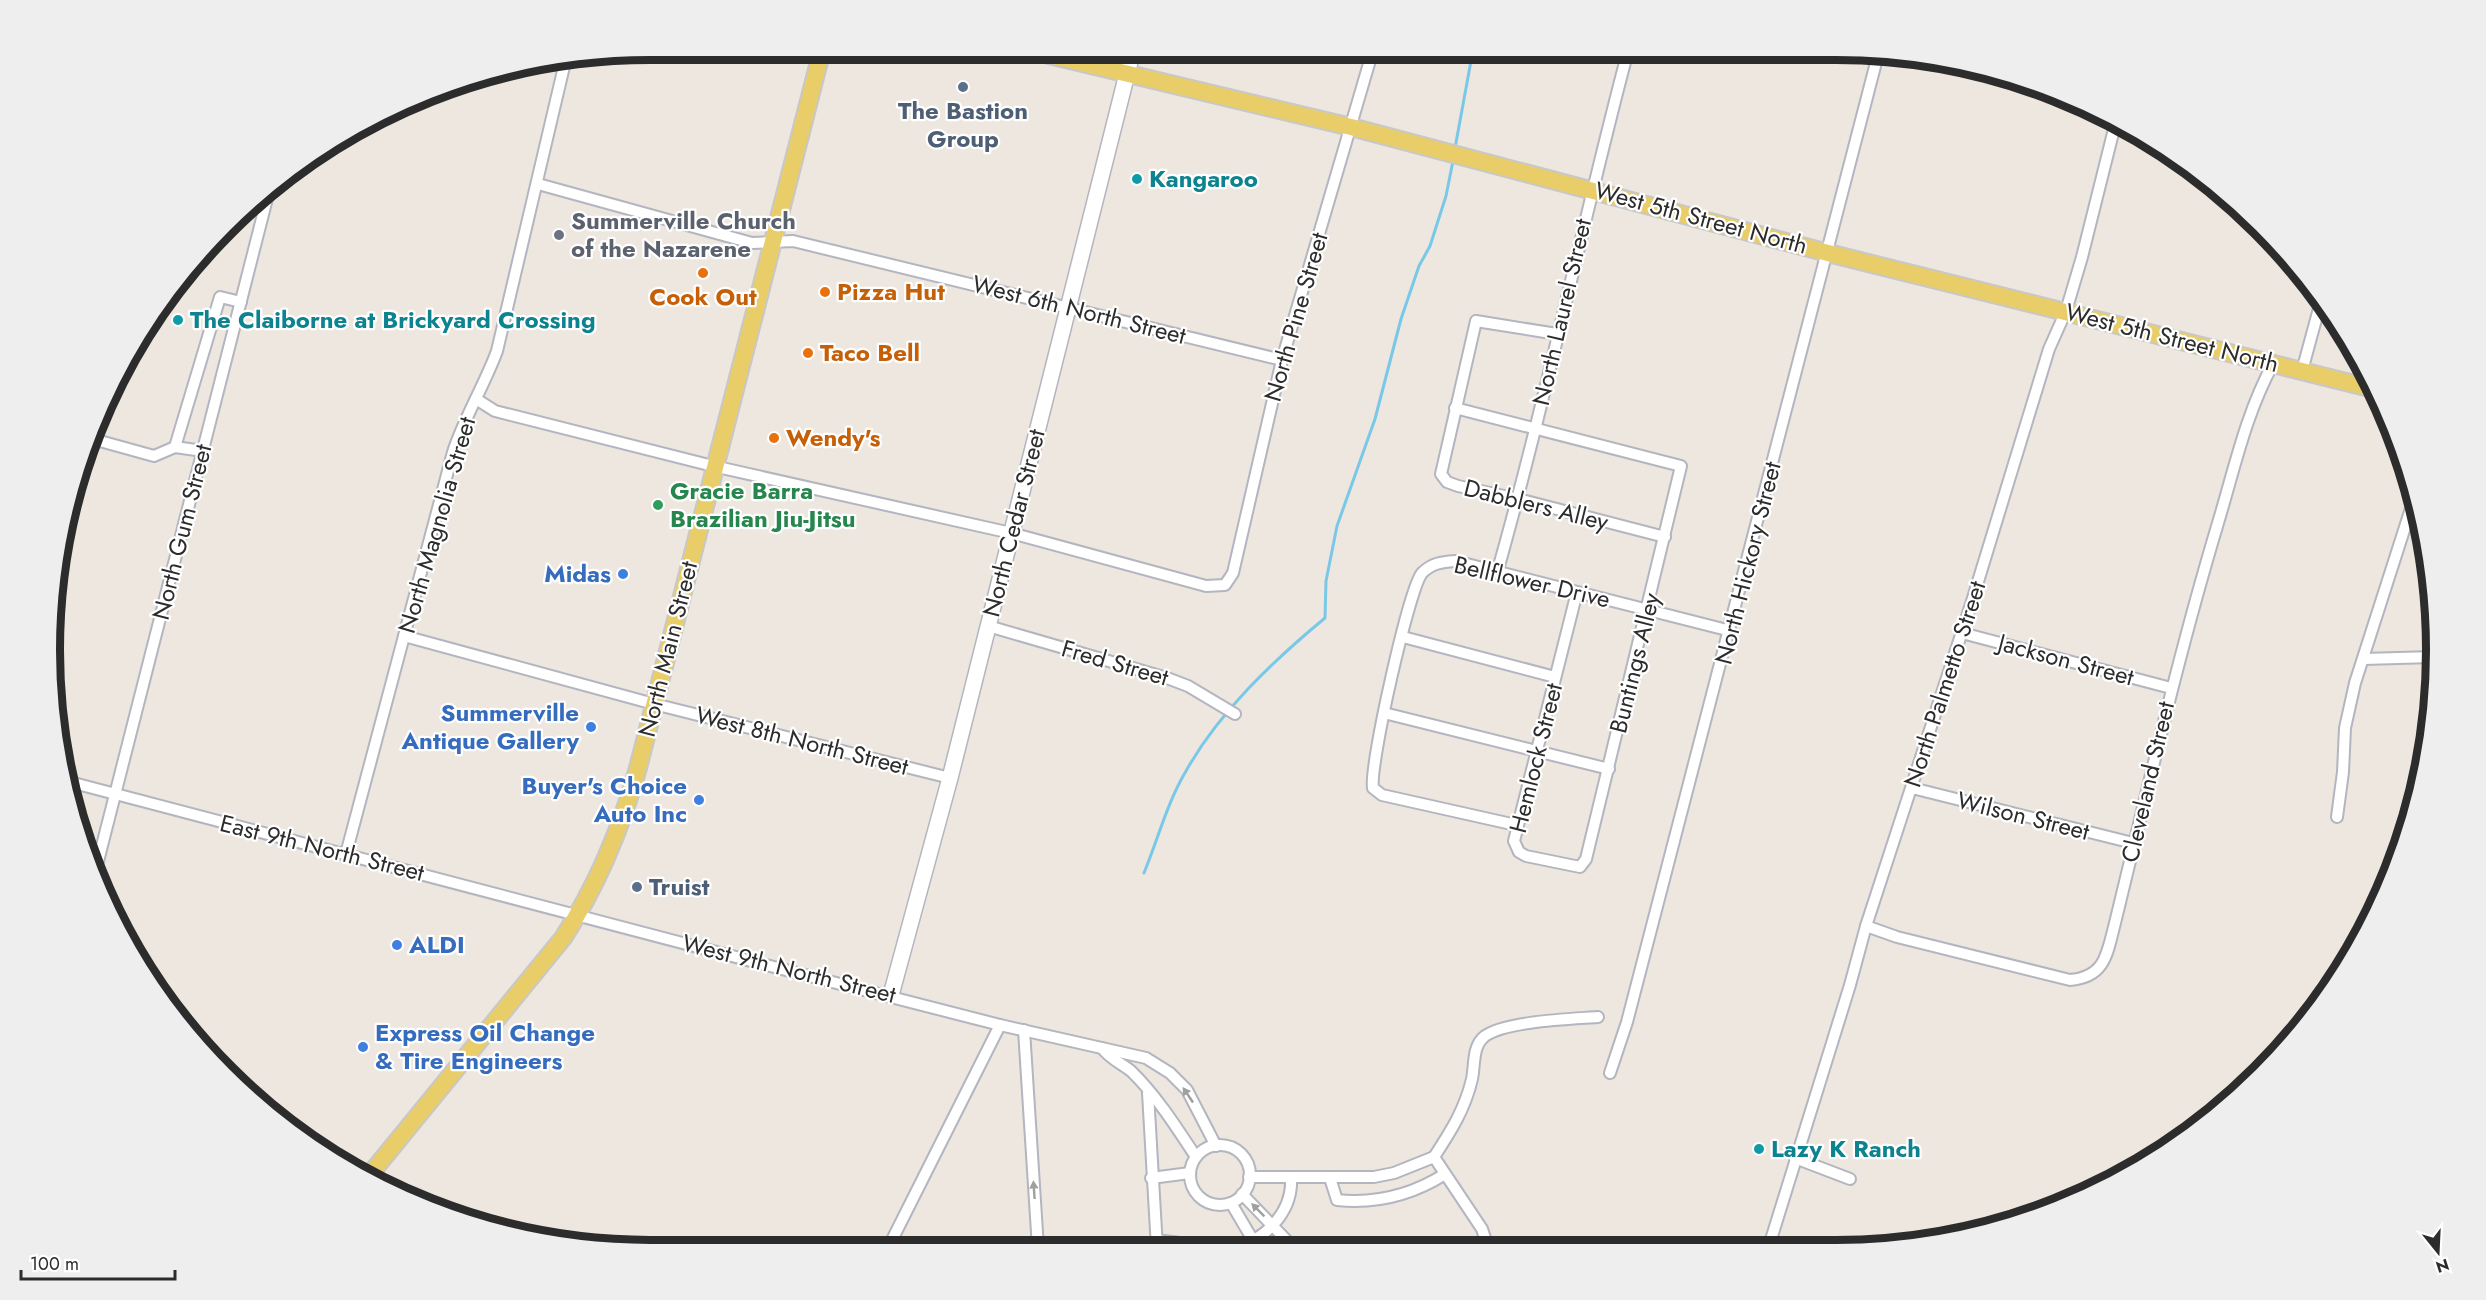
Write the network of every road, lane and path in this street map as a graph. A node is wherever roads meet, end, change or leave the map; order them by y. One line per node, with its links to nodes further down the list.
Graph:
1 (819, 60): 14 (main road, North Main Street)
2 (1070, 60): 8 (main road, West 5th Street North)
3 (1131, 60): 8 (street, North Cedar Street)
4 (1370, 60): 9 (street, North Pine Street)
5 (1626, 60): 12 (street, North Laurel Street)
6 (1876, 61): 15 (street, North Hickory Street)
7 (564, 66): 11 (street, North Magnolia Street)
8 (1128, 74): 9 (main road, West 5th Street North); 17 (street, North Cedar Street)
9 (1352, 127): 12 (main road, West 5th Street North); 21 (street, North Pine Street)
10 (2114, 130): 19 (street, North Palmetto Street)
11 (538, 184): 14 (street, West 6th North Street); 25 (street, North Magnolia Street)
12 (1592, 188): 15 (main road, West 5th Street North); 20 (street, North Laurel Street)
13 (266, 202): 16 (street, North Gum Street)
14 (771, 242): 17 (street, West 6th North Street); 31 (main road, North Main Street)
15 (1828, 253): 19 (main road, West 5th Street North); 40 (street, North Hickory Street)
16 (241, 302): 29 (street); 30 (street, North Gum Street)
17 (1068, 307): 21 (street, West 6th North Street); 34 (street, North Cedar Street)
18 (2318, 310): 23 (street)
19 (2066, 311): 22 (main road, West 5th Street North); 41 (street, North Palmetto Street)
20 (1557, 334): 26 (street, Dabblers Alley); 27 (street, North Laurel Street)
21 (1281, 360): 34 (street, North Pine Street)
22 (2273, 364): 23 (main road, West 5th Street North); 47 (street, Cleveland Street)
23 (2302, 371): 24 (main road, West 5th Street North)
24 (2364, 386)
25 (476, 399): 31 (street); 42 (street, North Magnolia Street)
26 (1455, 408): 27 (street); 32 (street, Dabblers Alley)
27 (1535, 428): 32 (street, North Laurel Street); 35 (street, Buntings Alley)
28 (99, 441): 29 (street)
29 (175, 447): 30 (street)
30 (203, 451): 56 (street, North Gum Street)
31 (713, 466): 34 (street); 48 (main road, North Main Street)
32 (1518, 499): 35 (street, Dabblers Alley); 36 (street, North Laurel Street)
33 (2410, 513): 45 (street)
34 (1011, 533): 39 (street, North Cedar Street)
35 (1665, 537): 38 (street, Buntings Alley)
36 (1497, 573): 37 (street, Bellflower Drive); 43 (street, Bellflower Drive)
37 (1576, 592): 38 (street, Bellflower Drive); 46 (street, Hemlock Street)
38 (1648, 609): 40 (street, Bellflower Drive); 52 (street, Buntings Alley)
39 (988, 626): 50 (street, Fred Street); 53 (street, North Cedar Street)
40 (1731, 631): 72 (street, North Hickory Street)
41 (1962, 633): 47 (street, Jackson Street); 55 (street, North Palmetto Street)
42 (404, 636): 48 (street, West 8th North Street); 60 (street, North Magnolia Street)
43 (1403, 637): 46 (street); 49 (street, Bellflower Drive)
44 (2426, 657): 45 (street)
45 (2363, 659): 57 (street)
46 (1555, 677): 51 (street, Hemlock Street)
47 (2171, 688): 59 (street, Cleveland Street)
48 (654, 704): 53 (street, West 8th North Street); 63 (main road, North Main Street)
49 (1384, 713): 51 (street); 58 (street, Bellflower Drive)
50 (1235, 714)
51 (1536, 751): 52 (street); 58 (street, Hemlock Street)
52 (1609, 769): 62 (street, Buntings Alley)
53 (950, 778): 65 (street, North Cedar Street)
54 (75, 784): 56 (street, East 9th North Street)
55 (1912, 788): 59 (street, Wilson Street); 64 (street, North Palmetto Street)
56 (115, 795): 60 (street, East 9th North Street); 61 (street, North Gum Street)
57 (2337, 817)
58 (1516, 825): 62 (street, Hemlock Street)
59 (2133, 843): 64 (street, Cleveland Street)
60 (346, 854): 63 (street, East 9th North Street)
61 (99, 859)
62 (1586, 859)
63 (579, 914): 65 (street, West 9th North Street); 78 (main road, North Main Street)
64 (1866, 926): 77 (street, North Palmetto Street)
65 (891, 995): 67 (street, West 9th North Street)
66 (1598, 1017): 75 (street)
67 (999, 1024): 68 (street, West 9th North Street); 89 (street)
68 (1024, 1030): 69 (street, West 9th North Street); 90 (street, one-way to 68)
69 (1102, 1048): 70 (street, West 9th North Street); 71 (street, West 9th North Street)
70 (1140, 1056): 71 (street); 74 (street, West 9th North Street, one-way to 70)
71 (1131, 1071): 73 (street, West 9th North Street)
72 (1610, 1073)
73 (1148, 1093): 76 (street, West 9th North Street); 82 (street)
74 (1216, 1146): 76 (street); 81 (street)
75 (1434, 1156): 80 (street); 84 (street)
76 (1196, 1157): 79 (street)
77 (1795, 1158): 85 (street); 96 (street, North Palmetto Street)
78 (373, 1171)
79 (1190, 1173): 82 (street); 87 (street)
80 (1445, 1174): 84 (street); 95 (street)
81 (1249, 1177): 83 (street); 86 (street)
82 (1151, 1178): 91 (street)
83 (1291, 1178): 84 (street); 88 (street)
84 (1330, 1178)
85 (1850, 1179)
86 (1242, 1194): 87 (street); 88 (street, one-way to 86)
87 (1231, 1203): 92 (street)
88 (1273, 1225): 93 (street); 94 (street)
89 (892, 1240)
90 (1037, 1240)
91 (1156, 1240)
92 (1252, 1240)
93 (1257, 1240)
94 (1287, 1240)
95 (1486, 1240)
96 (1771, 1240)

